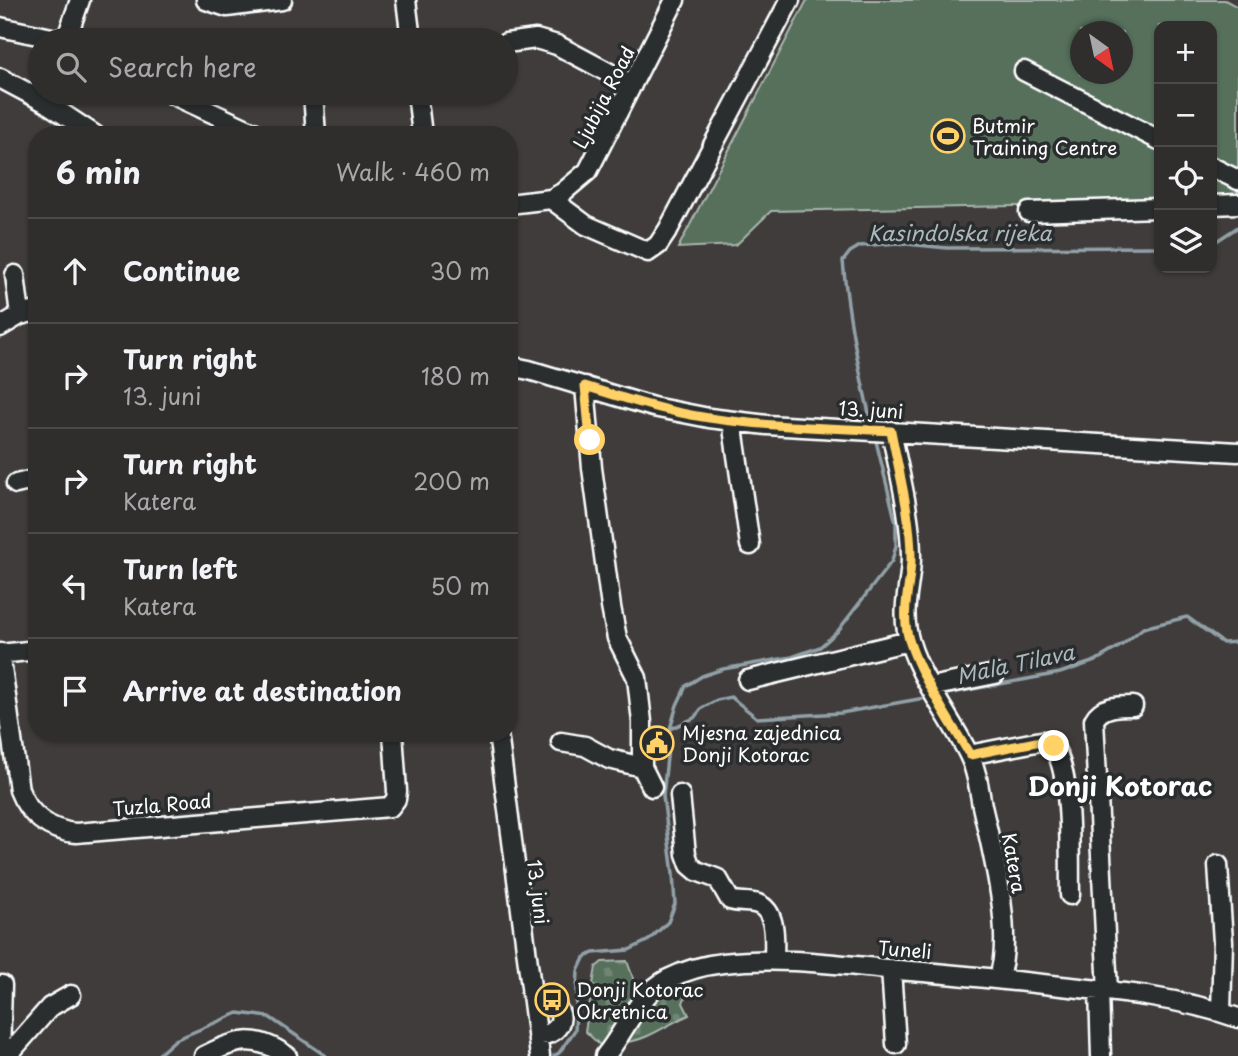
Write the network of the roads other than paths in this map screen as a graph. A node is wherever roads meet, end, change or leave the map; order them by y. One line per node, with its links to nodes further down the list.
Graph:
1 (80, 0): 8 (street)
2 (206, 0): 3 (street)
3 (282, 0)
4 (406, 0): 9 (street)
5 (676, 0): 14 (street, Ljubija Road)
6 (790, 0): 27 (street)
7 (0, 27): 10 (street)
8 (69, 28)
9 (410, 28)
10 (28, 33)
11 (518, 41): 14 (street)
12 (1024, 71): 24 (street)
13 (0, 78): 15 (street)
14 (632, 85): 27 (street, Ljubija Road)
15 (28, 93)
16 (50, 105): 20 (street)
17 (195, 105): 21 (street)
18 (314, 105): 22 (street)
19 (418, 105): 23 (street)
20 (81, 126)
21 (240, 126)
22 (315, 126)
23 (421, 126)
24 (1154, 137)
25 (1217, 170): 26 (street)
26 (1238, 180)
27 (551, 199): 28 (street, Ljubija Road)
28 (518, 203)
29 (1238, 204): 30 (street)
30 (1217, 205)
31 (1154, 208): 32 (street)
32 (1029, 212)
33 (15, 275): 34 (street)
34 (28, 313): 35 (street)
35 (0, 327)
36 (518, 368): 37 (street, 13. juni)
37 (585, 386): 38 (street, 13. juni); 55 (street)
38 (732, 421): 39 (street, 13. juni); 43 (street)
39 (886, 431): 40 (street, 13. juni); 44 (street, Katera)
40 (1238, 452)
41 (28, 481): 42 (street)
42 (16, 484)
43 (750, 545)
44 (909, 642): 48 (street); 49 (street, Katera)
45 (28, 651): 46 (street)
46 (0, 654): 51 (street, Tuzla Road)
47 (995, 674): 49 (street)
48 (748, 680)
49 (934, 693): 54 (street, Katera)
50 (1133, 706): 64 (street)
51 (394, 742)
52 (499, 742): 65 (street, 13. juni)
53 (561, 742): 55 (street)
54 (970, 755): 59 (street); 62 (street, Katera)
55 (642, 767): 56 (street)
56 (652, 787)
57 (680, 795): 60 (street)
58 (1218, 865): 67 (street)
59 (1070, 895)
60 (774, 960): 61 (street, Tuneli); 74 (street, Tuneli)
61 (891, 969): 62 (street, Tuneli); 68 (street)
62 (998, 979): 64 (street, Tuneli)
63 (2, 985): 70 (street)
64 (1103, 990): 67 (street, Tuneli); 75 (street)
65 (531, 993): 69 (street, 13. juni); 69 (street)
66 (71, 995): 71 (street)
67 (1229, 1015)
68 (896, 1044)
69 (539, 1048)
70 (1, 1056)
71 (8, 1056)
72 (204, 1056): 73 (street)
73 (287, 1056)
74 (605, 1056)
75 (1101, 1056)

